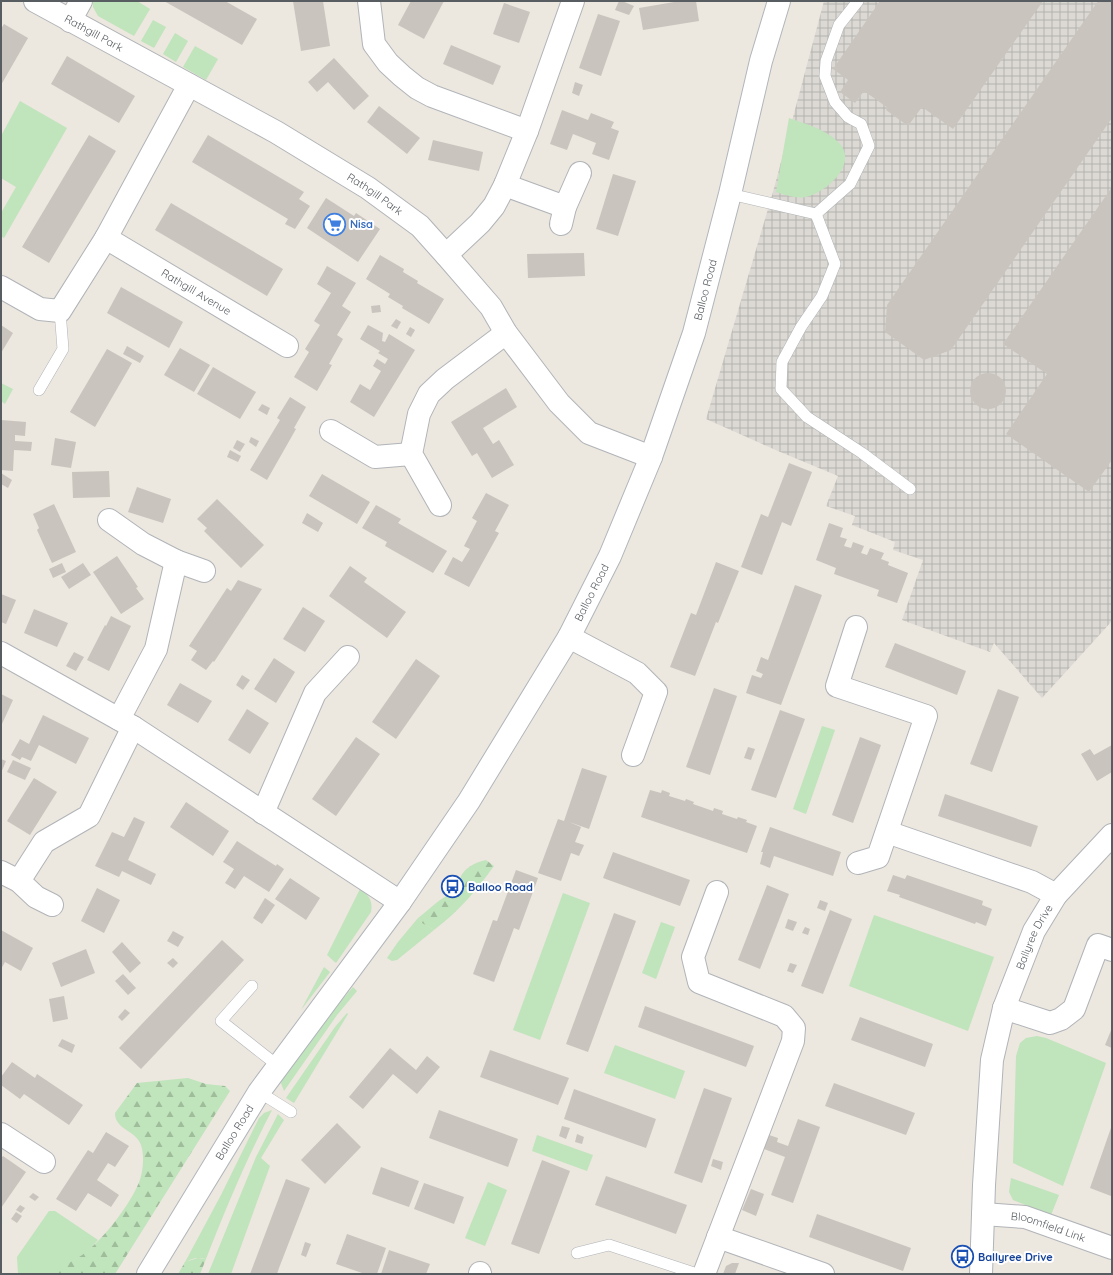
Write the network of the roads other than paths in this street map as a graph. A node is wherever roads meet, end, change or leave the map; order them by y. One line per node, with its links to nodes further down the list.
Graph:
1 (35, 1): 7 (street, Rathgill Park)
2 (81, 1): 7 (street)
3 (369, 1): 9 (street)
4 (573, 1): 9 (street)
5 (779, 1): 12 (street, Balloo Road)
6 (858, 1): 13 (lane)
7 (70, 21): 8 (street, Rathgill Park)
8 (189, 85): 14 (street); 15 (street, Rathgill Park)
9 (527, 132): 11 (street)
10 (580, 173): 11 (street)
11 (505, 185): 15 (street)
12 (730, 194): 13 (lane); 23 (street, Balloo Road)
13 (816, 214): 24 (lane)
14 (106, 238): 17 (street); 19 (street, Rathgill Avenue)
15 (446, 255): 18 (street, Rathgill Park)
16 (1, 287): 17 (street)
17 (60, 310): 20 (lane)
18 (506, 333): 22 (street); 23 (street, Rathgill Park)
19 (287, 346)
20 (39, 390)
21 (331, 431): 22 (street)
22 (411, 454): 25 (street)
23 (652, 457): 30 (street, Balloo Road)
24 (910, 489)
25 (440, 504)
26 (109, 520): 27 (street)
27 (176, 561): 28 (street); 33 (street)
28 (204, 571)
29 (856, 627): 36 (street)
30 (569, 636): 34 (street); 42 (street, Balloo Road)
31 (1, 653): 33 (street)
32 (348, 657): 35 (street)
33 (126, 723): 35 (street); 39 (street)
34 (633, 755)
35 (263, 813): 42 (street)
36 (887, 832): 38 (street); 41 (street)
37 (1112, 835): 41 (street, Ballyree Drive)
38 (858, 863)
39 (10, 877): 43 (street)
40 (717, 892): 53 (street)
41 (1056, 895): 46 (street, Ballyree Drive)
42 (400, 902): 47 (street, Balloo Road)
43 (52, 905)
44 (1112, 950): 46 (street)
45 (252, 986): 47 (lane)
46 (1004, 1008): 52 (street, Ballyree Drive)
47 (277, 1065): 48 (street, Balloo Road)
48 (259, 1092): 49 (lane); 56 (street, Balloo Road)
49 (292, 1112)
50 (1, 1134): 51 (street)
51 (44, 1162)
52 (983, 1214): 54 (street, Bloomfield Link); 60 (street, Ballyree Drive)
53 (718, 1238): 58 (street); 59 (street)
54 (1112, 1248)
55 (577, 1253): 57 (lane)
56 (148, 1274)
57 (697, 1274)
58 (704, 1274)
59 (823, 1274)
60 (982, 1274)

